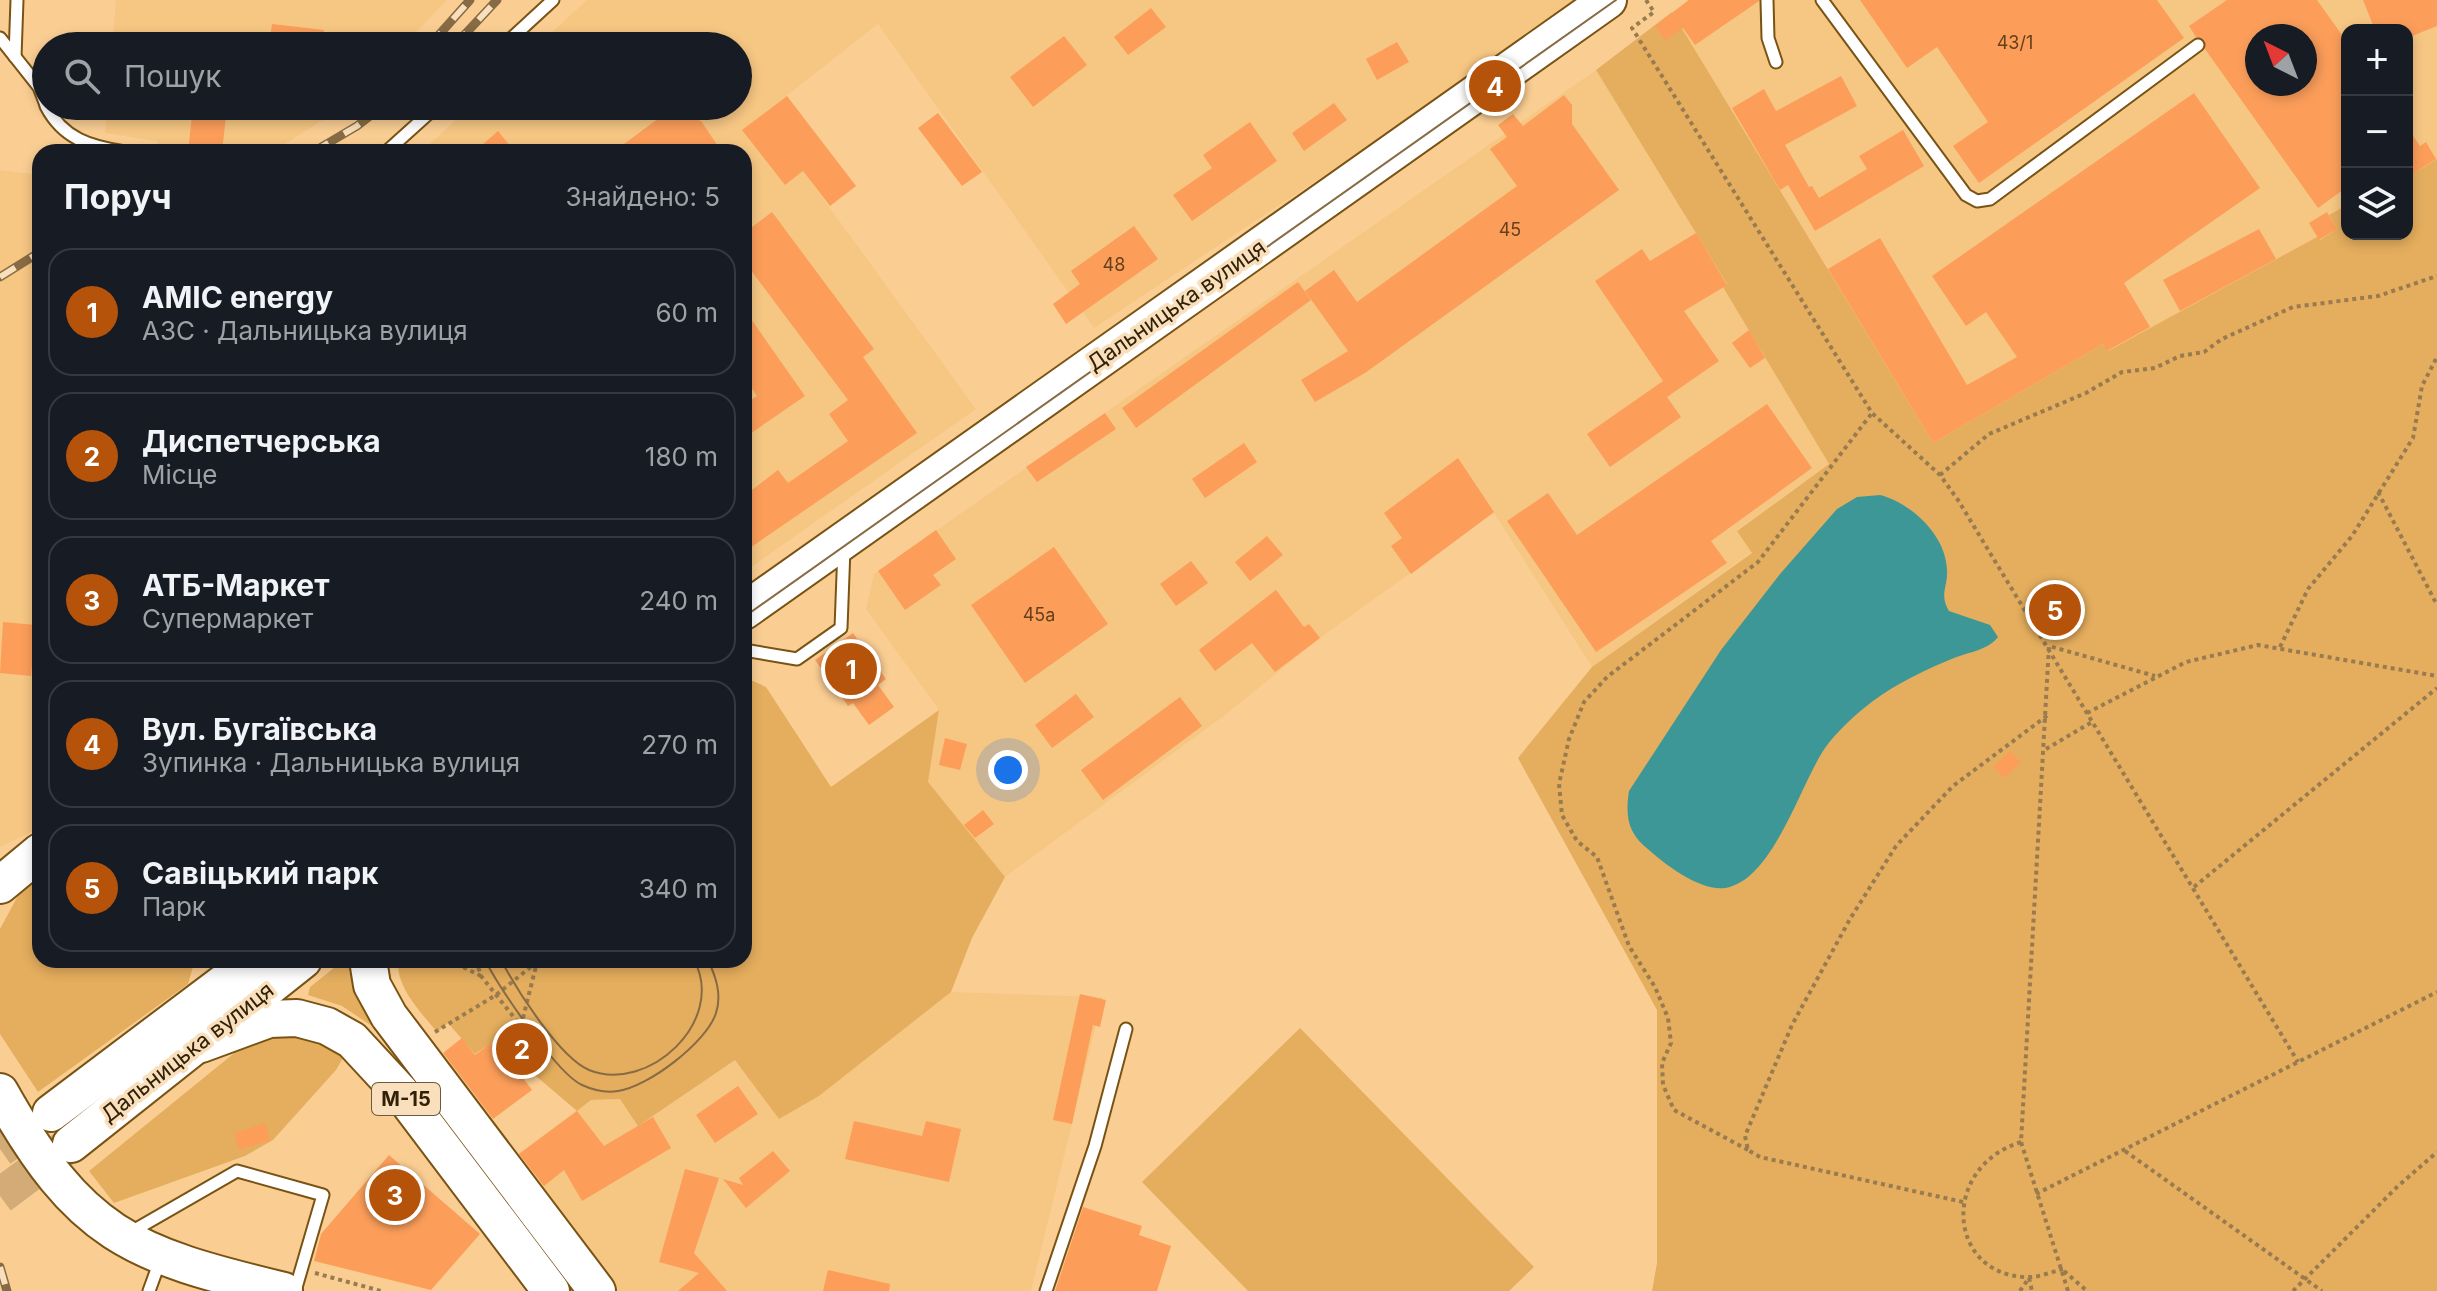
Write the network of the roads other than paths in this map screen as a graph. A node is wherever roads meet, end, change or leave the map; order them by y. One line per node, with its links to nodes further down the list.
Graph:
1 (17, 0): 9 (lane)
2 (553, 0): 6 (lane)
3 (1608, 0): 16 (main road, Дальницька вулиця)
4 (1767, 0): 10 (lane)
5 (1822, 0): 8 (lane)
6 (518, 32)
7 (0, 38): 9 (lane)
8 (2198, 45)
9 (15, 57): 11 (lane)
10 (1776, 62)
11 (32, 78)
12 (56, 120): 14 (lane)
13 (421, 120): 15 (lane)
14 (84, 144)
15 (395, 144)
16 (844, 540): 17 (main road, Дальницька вулиця); 18 (lane)
17 (752, 605)
18 (752, 651)
19 (32, 859): 20 (main road)
20 (0, 885)
21 (205, 968): 26 (main road, М-15)
22 (247, 968): 26 (main road, Дальницька вулиця)
23 (290, 968): 26 (main road, Дальницька вулиця)
24 (369, 968): 36 (main road)
25 (1126, 1029): 37 (lane)
26 (192, 1030): 28 (main road, Дальницька вулиця / М-15); 29 (main road, Дальницька вулиця / М-15); 35 (main road, М-15)
27 (0, 1092): 30 (main road)
28 (51, 1113)
29 (71, 1144)
30 (120, 1238): 31 (main road); 32 (lane)
31 (161, 1257): 32 (main road); 33 (lane)
32 (293, 1280): 34 (lane)
33 (149, 1291)
34 (295, 1291)
35 (551, 1291)
36 (597, 1291)
37 (1046, 1291)

